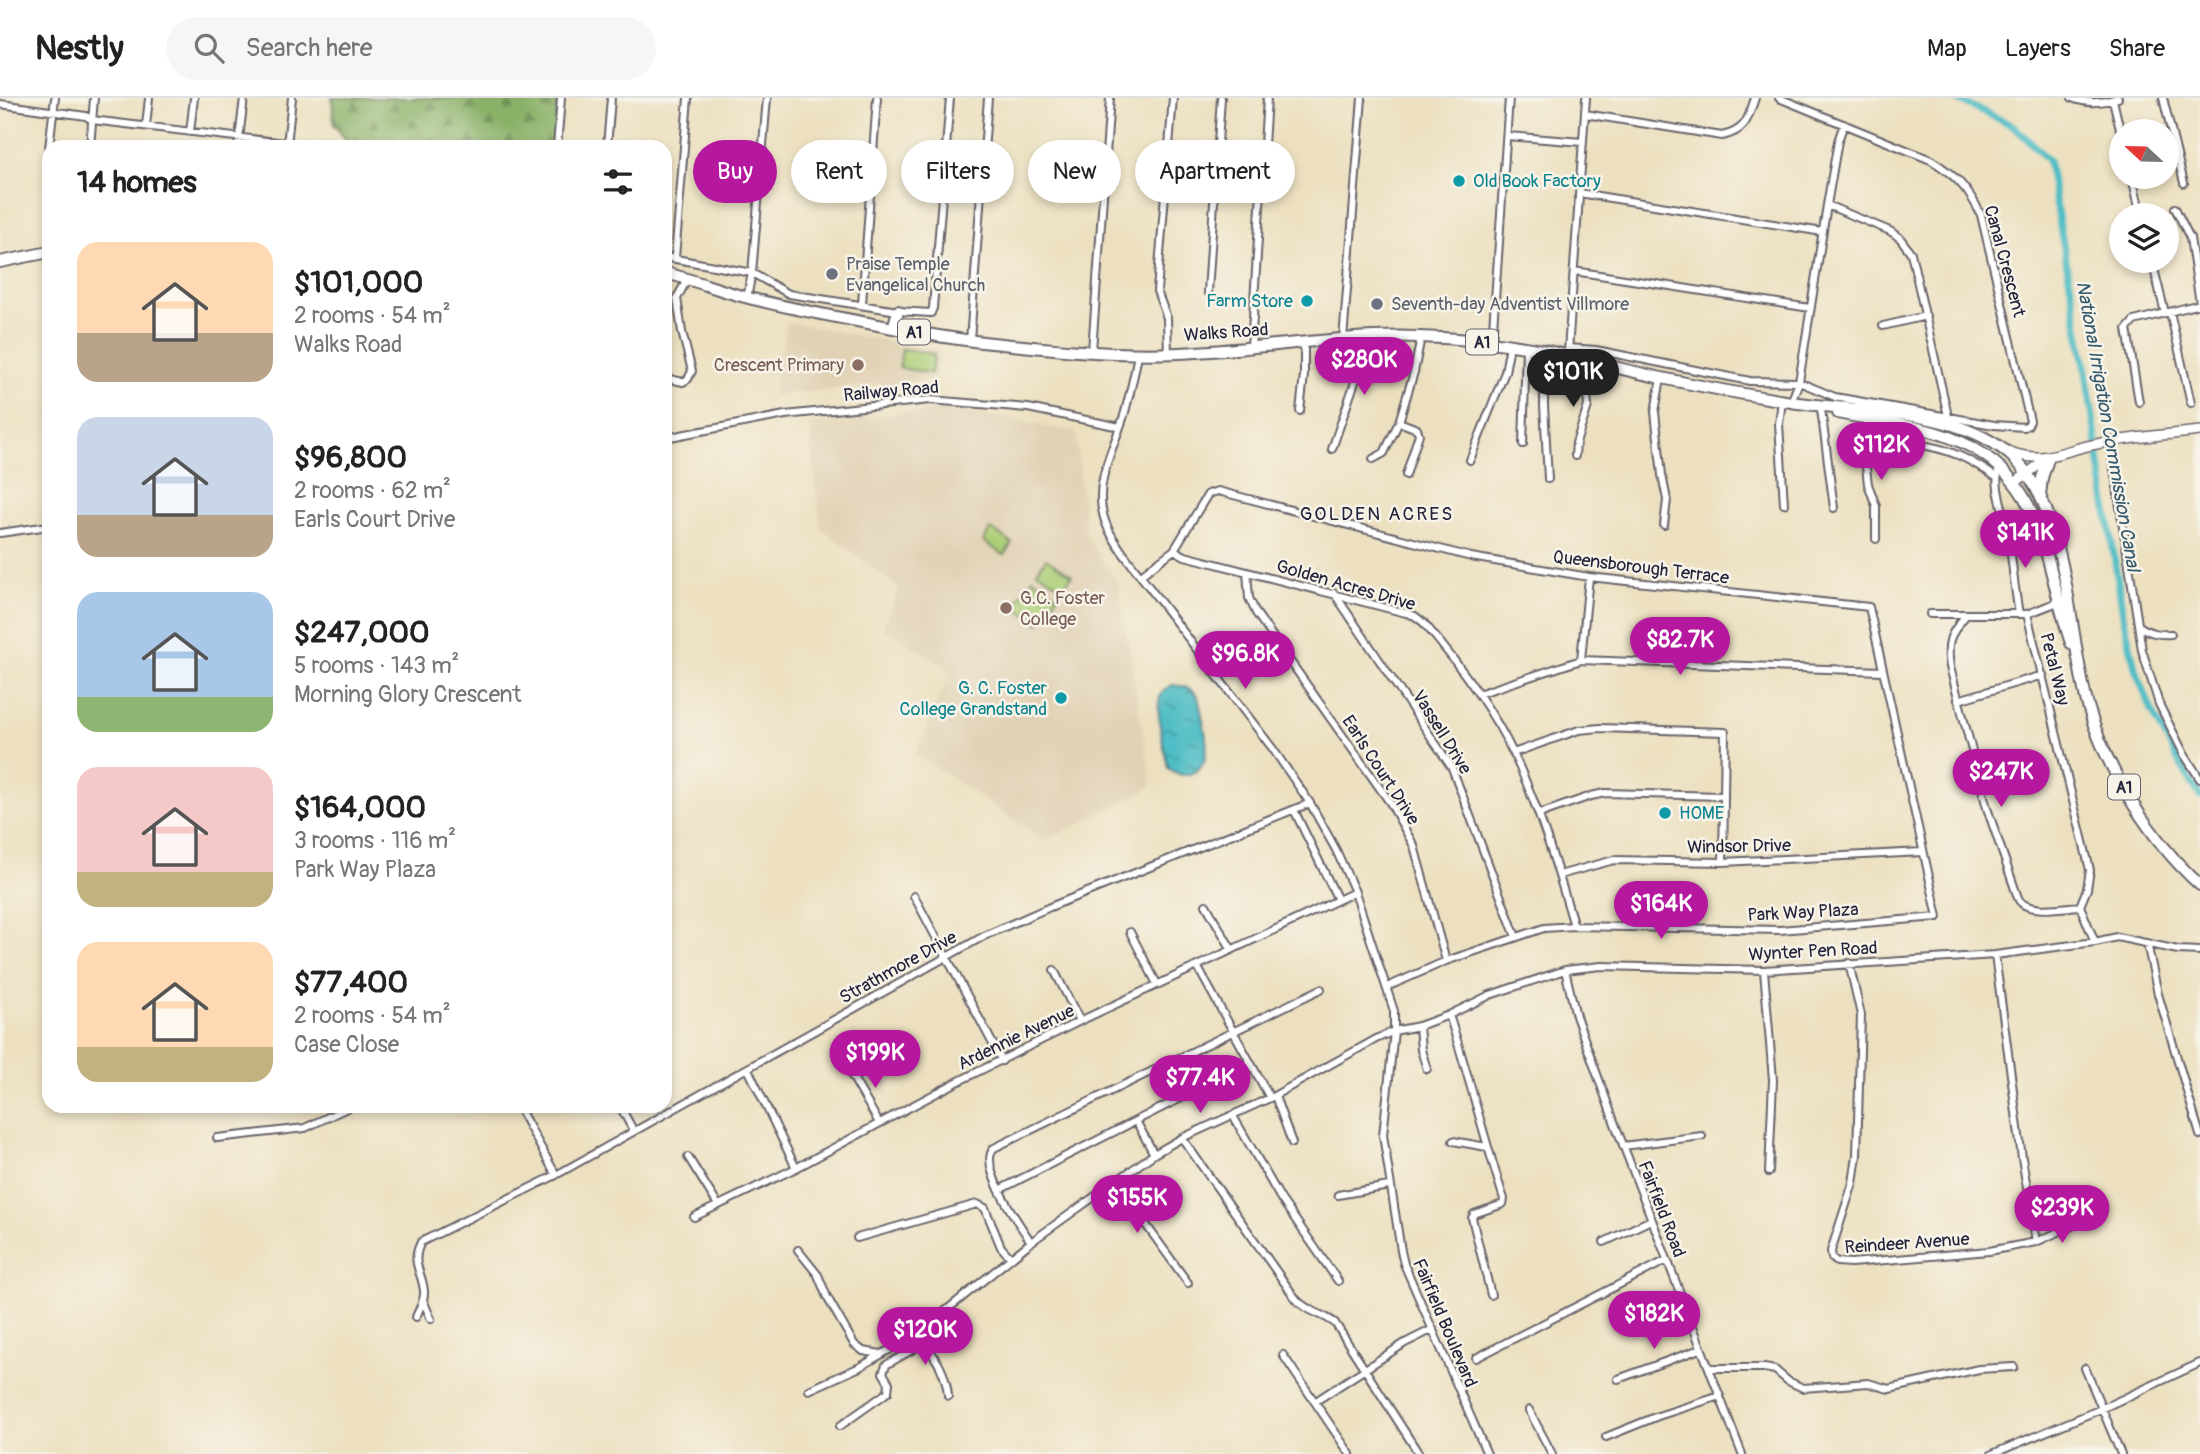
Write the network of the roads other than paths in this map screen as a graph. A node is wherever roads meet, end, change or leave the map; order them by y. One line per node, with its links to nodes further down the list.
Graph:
1 (55, 98): 27 (street)
2 (94, 98): 30 (street)
3 (149, 98): 32 (street)
4 (194, 98): 33 (street)
5 (244, 98): 35 (street)
6 (292, 98): 39 (street)
7 (561, 98): 40 (street)
8 (611, 98): 41 (street)
9 (688, 98): 51 (street)
10 (767, 98): 55 (street)
11 (877, 98): 62 (street)
12 (950, 98): 64 (street)
13 (988, 98): 72 (street)
14 (1110, 98): 78 (street)
15 (1173, 98): 82 (street)
16 (1221, 98): 59 (street)
17 (1267, 98): 76 (street)
18 (1362, 98): 71 (street)
19 (1509, 98): 34 (street)
20 (1586, 98): 28 (street)
21 (1755, 98): 28 (street)
22 (1779, 98): 31 (street, Canal Crescent)
23 (2071, 98): 25 (street)
24 (2163, 98): 43 (street)
25 (2115, 99): 29 (street)
26 (0, 104): 27 (street)
27 (53, 111): 30 (street); 36 (street)
28 (1585, 114): 42 (street)
29 (2118, 119)
30 (92, 120): 32 (street); 37 (street)
31 (1844, 124): 45 (street); 92 (street, Canal Crescent)
32 (146, 126): 33 (street)
33 (190, 132): 35 (street)
34 (1507, 136): 42 (street); 73 (street)
35 (239, 139): 38 (street)
36 (50, 140)
37 (91, 140)
38 (247, 140)
39 (288, 140)
40 (557, 140)
41 (608, 140)
42 (1583, 142): 44 (street)
43 (2184, 183)
44 (1579, 193): 47 (street); 54 (street)
45 (1827, 205): 47 (street); 66 (street)
46 (2179, 216): 61 (street)
47 (1823, 232): 63 (street)
48 (42, 247): 52 (main road)
49 (42, 254): 52 (main road)
50 (672, 258): 51 (street)
51 (675, 258): 55 (street)
52 (24, 259): 53 (main road)
53 (0, 262)
54 (1574, 271): 63 (street); 80 (street)
55 (752, 273): 60 (street); 62 (street)
56 (2156, 273): 65 (street)
57 (672, 275): 58 (main road, Walks Road / A1)
58 (688, 278): 60 (main road, Walks Road / A1); 85 (street)
59 (1208, 292)
60 (747, 298): 68 (main road, Walks Road / A1)
61 (2200, 303): 65 (street)
62 (862, 304): 64 (street)
63 (1810, 308): 86 (street)
64 (898, 311): 68 (main road)
65 (2168, 312): 88 (street); 89 (street)
66 (1926, 316): 67 (street); 92 (street)
67 (1883, 326)
68 (894, 328): 72 (main road, Walks Road / A1)
69 (1370, 337): 70 (main road, Walks Road / A1); 71 (main road, Walks Road / A1); 100 (street)
70 (1420, 337): 73 (main road, Walks Road / A1); 94 (street)
71 (1343, 340): 74 (main road, Walks Road / A1)
72 (970, 341): 78 (main road, Walks Road / A1)
73 (1492, 343): 75 (main road, Walks Road / A1)
74 (1304, 344): 76 (main road, Walks Road / A1); 91 (street)
75 (1510, 345): 77 (main road, Walks Road / A1); 105 (street)
76 (1251, 348): 82 (main road, Walks Road / A1)
77 (1526, 348): 79 (main road, Walks Road / A1); 99 (street)
78 (1092, 351): 81 (main road, Walks Road / A1)
79 (1545, 351): 80 (main road, Walks Road / A1); 109 (street)
80 (1568, 352): 83 (main road, Walks Road / A1); 86 (street)
81 (1138, 353): 82 (main road, Walks Road / A1); 95 (street, Fairfield Boulevard)
82 (1168, 354)
83 (1584, 360): 84 (main road, Walks Road / A1); 102 (street)
84 (1661, 378): 87 (main road, Walks Road / A1); 114 (street)
85 (672, 380)
86 (1798, 382): 87 (street); 92 (street)
87 (1787, 402): 90 (main road, Walks Road / A1); 101 (main road, Walks Road / A1); 112 (street)
88 (2139, 402)
89 (2192, 403)
90 (1821, 410): 93 (main road, Walks Road / A1); 113 (street)
91 (1300, 411)
92 (1948, 416)
93 (1868, 420): 106 (main road, Walks Road / A1); 117 (street)
94 (1399, 422): 104 (street); 107 (street)
95 (1120, 427): 97 (street, Railway Road); 120 (street, Fairfield Boulevard)
96 (2200, 431): 98 (main road)
97 (672, 437)
98 (2107, 442): 103 (main road); 127 (street)
99 (1522, 444)
100 (1332, 449)
101 (2004, 450): 103 (main road); 108 (main road, Walks Road / A1)
102 (1575, 456)
103 (2050, 457): 108 (main road); 111 (main road)
104 (1373, 459)
105 (1470, 460)
106 (1997, 471): 110 (main road, Walks Road / A1); 125 (street, Petal Way)
107 (1405, 475)
108 (2028, 475): 110 (main road); 111 (main road, A1)
109 (1548, 479)
110 (2015, 482): 123 (main road, Walks Road / A1)
111 (2040, 496): 131 (main road, A1)
112 (1784, 504)
113 (1834, 508)
114 (1664, 525)
115 (42, 527): 116 (street)
116 (0, 533)
117 (1876, 539)
118 (1174, 550): 119 (street, Golden Acres Drive); 120 (street, Queensborough Terrace); 121 (street, Queensborough Terrace)
119 (1247, 572): 122 (street, Golden Acres Drive); 160 (street, Earls Court Drive)
120 (1141, 575): 138 (street, Fairfield Boulevard)
121 (1589, 577): 129 (street); 130 (street, Queensborough Terrace)
122 (1334, 593): 133 (street, Golden Acres Drive); 153 (street, Vassell Drive)
123 (2057, 602): 125 (street); 131 (main road, Walks Road / A1)
124 (1930, 614): 126 (street)
125 (2023, 614): 126 (street); 132 (street, Petal Way)
126 (1966, 615): 134 (street)
127 (2139, 626): 128 (street); 136 (street)
128 (2171, 634)
129 (1581, 660): 130 (street); 133 (street)
130 (1883, 671): 141 (street, Queensborough Terrace)
131 (2080, 672): 144 (main road, A1)
132 (2043, 675): 134 (street); 149 (street, Petal Way)
133 (1478, 694): 135 (street, Golden Acres Drive)
134 (1958, 700): 149 (street)
135 (1513, 753): 137 (street); 140 (street, Golden Acres Drive)
136 (2200, 779)
137 (1723, 796): 140 (street); 142 (street)
138 (1310, 803): 139 (street, Strathmore Drive); 145 (street, Fairfield Boulevard)
139 (1294, 810): 147 (street); 159 (street, Strathmore Drive)
140 (1539, 814): 143 (street, Golden Acres Drive)
141 (1923, 852): 142 (street, Windsor Drive); 150 (street, Queensborough Terrace)
142 (1723, 862): 143 (street, Windsor Drive)
143 (1559, 875): 151 (street, Golden Acres Drive)
144 (2200, 885)
145 (1355, 892): 147 (street, Ardennie Avenue); 167 (street, Fairfield Boulevard)
146 (914, 896): 159 (street)
147 (1338, 900): 156 (street, Ardennie Avenue)
148 (1206, 905): 156 (street)
149 (2080, 906): 154 (street)
150 (1938, 917): 151 (street, Park Way Plaza)
151 (1574, 926): 153 (street, Park Way Plaza)
152 (1130, 932): 166 (street)
153 (1516, 937): 160 (street, Park Way Plaza)
154 (2095, 942): 155 (street, Wynter Pen Road); 158 (street, Wynter Pen Road)
155 (2147, 943): 157 (street, Wynter Pen Road); 189 (street)
156 (1232, 950): 162 (street, Ardennie Avenue)
157 (2200, 951)
158 (1995, 955): 161 (street, Wynter Pen Road); 213 (street)
159 (947, 956): 174 (street); 176 (street, Strathmore Drive)
160 (1446, 961): 167 (street, Park Way Plaza)
161 (1849, 963): 165 (street, Wynter Pen Road); 213 (street, Reindeer Avenue)
162 (1197, 967): 166 (street, Ardennie Avenue); 173 (street)
163 (1054, 970): 170 (street)
164 (1565, 970): 165 (street, Wynter Pen Road); 169 (street, Wynter Pen Road); 195 (street, Fairfield Road)
165 (1764, 970): 200 (street)
166 (1157, 984): 170 (street, Ardennie Avenue)
167 (1387, 987): 172 (street, Fairfield Boulevard)
168 (1321, 989): 173 (street)
169 (1449, 1015): 171 (street, Wynter Pen Road); 196 (street)
170 (1080, 1021): 174 (street, Ardennie Avenue)
171 (1419, 1026): 172 (street, Wynter Pen Road); 178 (street)
172 (1394, 1031): 179 (street, Wynter Pen Road); 203 (street, Fairfield Boulevard)
173 (1233, 1032): 175 (street); 204 (street)
174 (1002, 1061): 187 (street, Ardennie Avenue)
175 (1250, 1063): 179 (street); 186 (street)
176 (748, 1069): 180 (street, Strathmore Drive); 199 (street)
177 (848, 1069): 187 (street)
178 (1427, 1069)
179 (1272, 1097): 185 (street, Wynter Pen Road); 194 (street)
180 (672, 1110)
181 (336, 1113): 191 (street)
182 (522, 1113): 201 (street)
183 (624, 1113): 188 (street)
184 (666, 1113): 188 (street, Strathmore Drive)
185 (1233, 1116): 192 (street, Wynter Pen Road); 217 (street)
186 (1136, 1121): 197 (street); 204 (street)
187 (879, 1123): 199 (street, Ardennie Avenue)
188 (634, 1130): 201 (street, Strathmore Drive)
189 (2200, 1135)
190 (1702, 1136): 195 (street)
191 (217, 1138)
192 (1182, 1138): 197 (street, Wynter Pen Road); 234 (street)
193 (1453, 1141): 196 (street)
194 (1292, 1143)
195 (1623, 1146): 208 (street, Fairfield Road)
196 (1487, 1147): 219 (street)
197 (1154, 1154): 202 (street, Wynter Pen Road)
198 (688, 1157): 206 (street)
199 (796, 1168): 206 (street, Ardennie Avenue)
200 (1769, 1172)
201 (556, 1175): 220 (street, Strathmore Drive)
202 (1117, 1180): 211 (street, Wynter Pen Road); 218 (street)
203 (1389, 1186): 205 (street); 223 (street, Fairfield Boulevard)
204 (999, 1191): 211 (street)
205 (1338, 1195)
206 (718, 1205): 207 (street, Ardennie Avenue)
207 (694, 1217)
208 (1651, 1220): 212 (street); 216 (street, Fairfield Road)
209 (2076, 1224): 213 (street)
210 (857, 1238): 215 (street)
211 (1031, 1242): 215 (street, Wynter Pen Road)
212 (1604, 1242)
213 (2036, 1242)
214 (798, 1250): 227 (street)
215 (1011, 1258): 224 (street, Wynter Pen Road)
216 (1667, 1260): 226 (street, Fairfield Road); 229 (street)
217 (1338, 1281)
218 (1188, 1283)
219 (1491, 1294)
220 (423, 1300): 221 (street); 222 (street, Strathmore Drive)
221 (416, 1317)
222 (431, 1319)
223 (1433, 1329): 234 (street); 246 (street, Fairfield Boulevard)
224 (918, 1333): 225 (street); 227 (street, Wynter Pen Road)
225 (925, 1343): 237 (street); 242 (street)
226 (1700, 1349): 232 (street, Fairfield Road); 235 (street)
227 (883, 1354): 236 (street, Wynter Pen Road)
228 (1283, 1355): 239 (street)
229 (1476, 1358)
230 (2200, 1363): 240 (street)
231 (2014, 1367): 232 (street)
232 (1709, 1368): 238 (street, Fairfield Road)
233 (2085, 1368): 240 (street)
234 (1365, 1370): 239 (street); 245 (street)
235 (1618, 1379)
236 (809, 1390)
237 (948, 1396)
238 (1720, 1396): 243 (street); 248 (street, Fairfield Road)
239 (1316, 1401): 244 (street)
240 (2101, 1409): 249 (street); 250 (street)
241 (1530, 1410): 247 (street)
242 (840, 1426)
243 (1606, 1437)
244 (1350, 1454)
245 (1419, 1454)
246 (1487, 1454)
247 (1552, 1454)
248 (1742, 1454)
249 (1992, 1454)
250 (2122, 1454)

